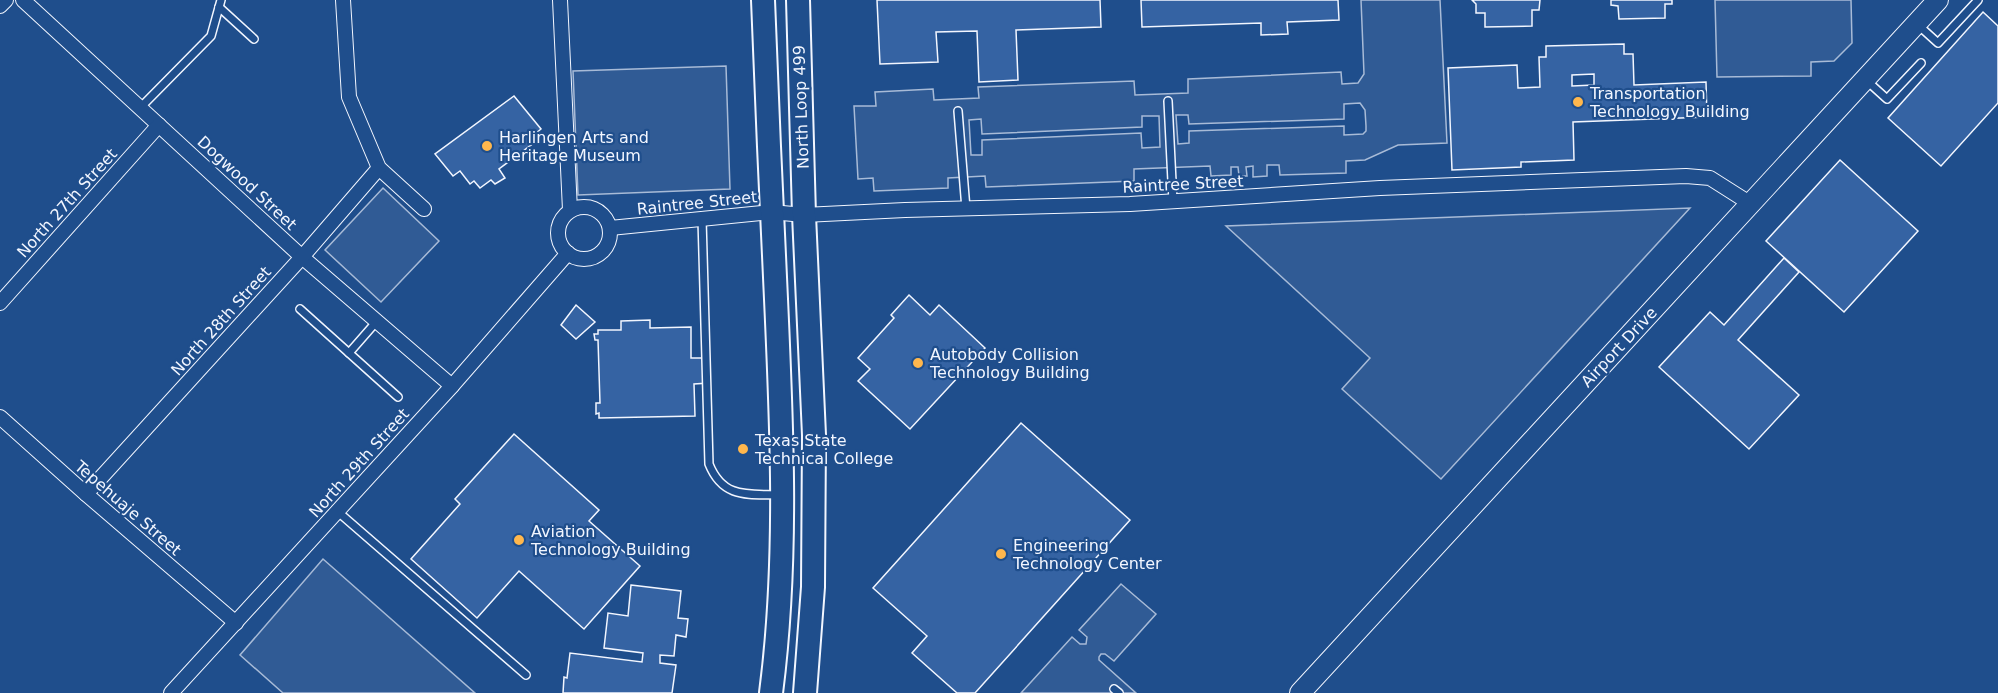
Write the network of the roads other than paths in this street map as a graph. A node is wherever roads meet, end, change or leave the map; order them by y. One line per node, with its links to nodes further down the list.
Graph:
1 (6, 0): 10 (street)
2 (23, 0): 16 (street, Dogwood Street)
3 (343, 0): 19 (street)
4 (560, 0): 24 (street)
5 (763, 0): 25 (main road, North Loop 499)
6 (798, 0): 26 (main road, North Loop 499)
7 (1978, 0): 11 (lane)
8 (1938, 2): 11 (street, Airport Drive)
9 (220, 3): 12 (lane); 16 (lane)
10 (0, 6)
11 (1917, 24): 14 (street, Airport Drive)
12 (254, 39)
13 (1921, 63): 14 (lane)
14 (1866, 80): 21 (street, Airport Drive)
15 (1168, 101): 20 (lane)
16 (140, 108): 18 (street, Dogwood Street)
17 (958, 111): 22 (lane)
18 (159, 125): 30 (street, Dogwood Street); 31 (street, North 27th Street)
19 (379, 168): 23 (street); 30 (street, North 28th Street)
20 (1173, 202): 21 (street, Raintree Street); 22 (street, Raintree Street)
21 (1751, 204): 46 (street, Airport Drive)
22 (966, 208): 26 (street, Raintree Street)
23 (424, 209)
24 (570, 210): 28 (street); 29 (street)
25 (771, 212): 26 (street, Raintree Street); 27 (street, Raintree Street); 39 (main road, North Loop 499)
26 (804, 215): 45 (main road, North Loop 499)
27 (702, 219): 28 (street, Raintree Street); 39 (lane)
28 (610, 228): 29 (street)
29 (568, 253): 35 (street, North 29th Street)
30 (302, 257): 33 (street, Dogwood Street); 38 (street, North 28th Street)
31 (0, 303)
32 (300, 309): 34 (lane)
33 (377, 321): 34 (lane); 35 (street, Dogwood Street)
34 (349, 353): 36 (lane)
35 (452, 386): 40 (street, North 29th Street)
36 (398, 397)
37 (0, 417): 38 (street, Tepehuaje Street)
38 (86, 494): 41 (street, Tepehuaje Street)
39 (782, 495): 44 (main road, North Loop 499)
40 (337, 511): 41 (street, North 29th Street); 42 (lane)
41 (236, 623): 43 (street, North 29th Street)
42 (526, 675)
43 (171, 693)
44 (771, 693)
45 (805, 693)
46 (1300, 693)

